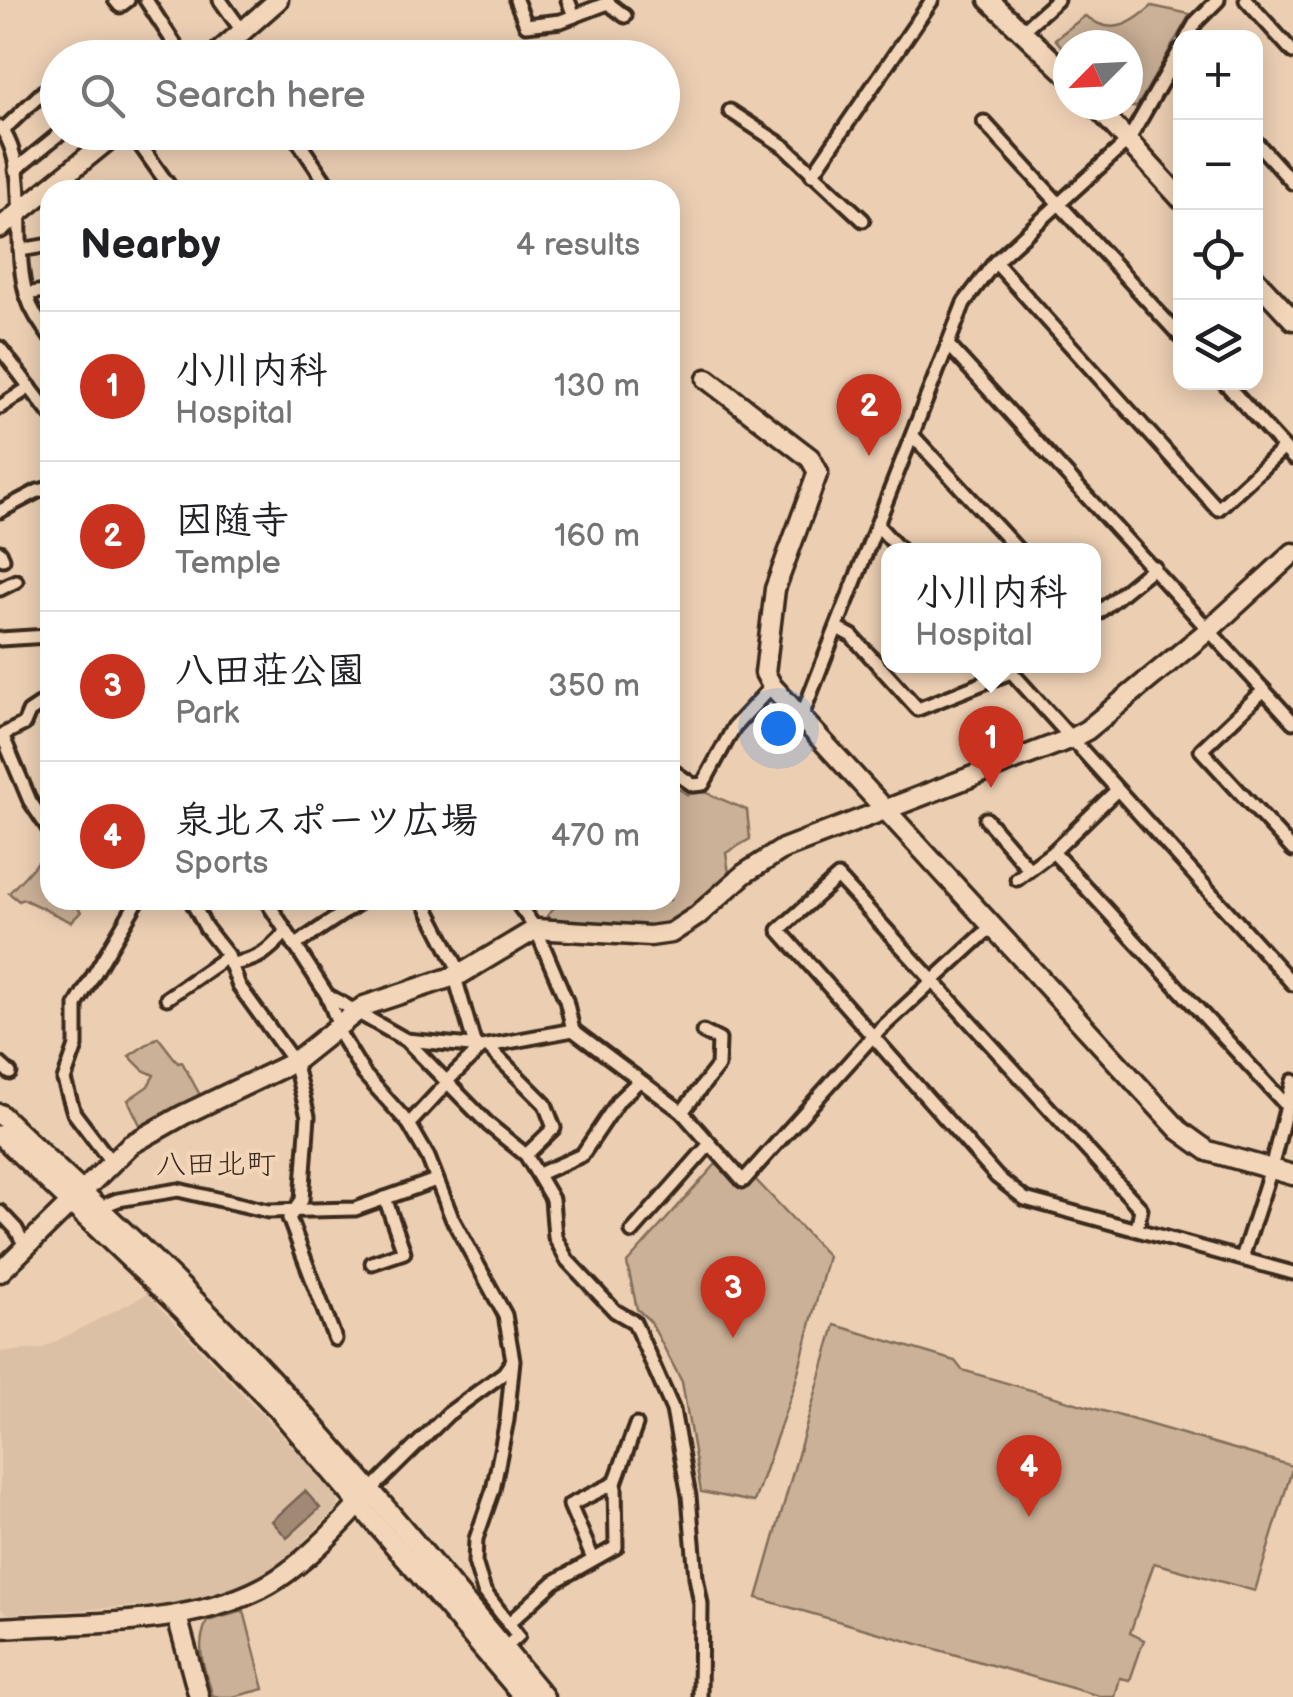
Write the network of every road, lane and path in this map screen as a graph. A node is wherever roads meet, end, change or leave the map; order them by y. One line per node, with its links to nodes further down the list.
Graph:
1 (116, 0): 2 (street)
2 (128, 0)
3 (146, 0): 17 (street)
4 (220, 0): 18 (street)
5 (278, 0): 19 (street)
6 (516, 0): 13 (street)
7 (568, 0): 13 (street)
8 (932, 0): 35 (street)
9 (989, 0): 15 (street)
10 (1057, 0): 15 (street)
11 (1218, 0): 16 (street)
12 (1246, 0): 20 (street)
13 (574, 16): 14 (street)
14 (625, 16)
15 (1023, 30): 21 (street)
16 (1192, 30)
17 (172, 40)
18 (237, 40)
19 (243, 40)
20 (1293, 52)
21 (1053, 60)
22 (1173, 66): 28 (street)
23 (40, 96): 27 (street)
24 (730, 111): 35 (street)
25 (1109, 120): 28 (street)
26 (984, 122): 42 (street)
27 (2, 129): 34 (street)
28 (1128, 141): 40 (street); 42 (street)
29 (40, 150): 34 (street)
30 (96, 150): 36 (street)
31 (144, 150): 37 (street)
32 (304, 150): 38 (street)
33 (1263, 150): 39 (street)
34 (15, 170): 43 (street)
35 (812, 175): 44 (street)
36 (59, 180)
37 (165, 180)
38 (324, 180)
39 (1293, 183)
40 (1173, 190)
41 (40, 195): 43 (street)
42 (1058, 202): 48 (street); 54 (street)
43 (17, 214): 45 (street); 47 (street)
44 (863, 220)
45 (0, 228)
46 (40, 247): 47 (street)
47 (20, 250): 51 (street)
48 (996, 262): 55 (street); 63 (street)
49 (1263, 288): 52 (street)
50 (40, 292): 51 (street)
51 (26, 294): 53 (street)
52 (1293, 320)
53 (40, 323)
54 (1173, 328)
55 (948, 345): 62 (street); 70 (street)
56 (0, 348): 58 (street)
57 (706, 378): 82 (street)
58 (30, 386): 60 (street); 61 (street)
59 (1231, 390): 63 (street)
60 (40, 400)
61 (0, 407)
62 (914, 437): 66 (street); 68 (street)
63 (1288, 453)
64 (40, 490): 65 (street)
65 (0, 511)
66 (878, 526): 67 (street); 74 (street)
67 (894, 543)
68 (1012, 543)
69 (1293, 553): 75 (street)
70 (1154, 567): 73 (street); 75 (street)
71 (16, 580): 72 (street)
72 (0, 589)
73 (1101, 610)
74 (837, 628): 78 (street); 85 (street)
75 (1210, 629): 83 (street); 88 (street)
76 (40, 637): 77 (street)
77 (0, 640)
78 (881, 668)
79 (885, 673): 80 (street)
80 (999, 673)
81 (1012, 673): 88 (street)
82 (772, 686): 85 (street); 89 (street)
83 (1264, 690): 86 (street); 94 (street)
84 (40, 705): 87 (street)
85 (801, 718): 91 (street)
86 (1293, 722)
87 (2, 736): 92 (street)
88 (1072, 738): 90 (street); 91 (street)
89 (680, 777)
90 (1117, 790): 95 (street); 111 (street)
91 (884, 809): 104 (street); 105 (street)
92 (40, 816)
93 (986, 819): 96 (street)
94 (1293, 850)
95 (1053, 852): 96 (street); 125 (street)
96 (1029, 869): 97 (street)
97 (1018, 879)
98 (132, 910): 132 (street)
99 (196, 910): 108 (street)
100 (272, 910): 106 (street)
101 (348, 910): 107 (street)
102 (428, 910): 109 (street)
103 (523, 910): 105 (street)
104 (991, 928): 110 (street); 133 (street)
105 (536, 929): 109 (street); 116 (street)
106 (286, 932): 107 (street); 108 (street)
107 (294, 946): 112 (street)
108 (229, 960): 113 (street); 121 (street)
109 (458, 975): 114 (street); 120 (street)
110 (933, 980): 118 (street); 118 (street); 142 (street)
111 (1293, 984)
112 (327, 995): 114 (street); 115 (street)
113 (168, 998)
114 (358, 1012): 115 (street); 119 (street)
115 (338, 1027): 121 (street); 128 (street)
116 (573, 1030): 120 (street); 122 (street)
117 (703, 1032): 126 (street)
118 (872, 1037): 130 (street); 142 (street)
119 (406, 1040): 120 (street); 124 (street)
120 (481, 1046): 124 (street); 131 (street)
121 (294, 1062): 132 (street); 140 (street)
122 (639, 1080): 126 (street); 134 (street)
123 (1293, 1081): 125 (street)
124 (448, 1082): 128 (street); 131 (street)
125 (1286, 1106): 133 (street)
126 (682, 1112): 130 (street)
127 (0, 1114): 137 (street)
128 (409, 1124): 136 (street)
129 (0, 1134): 137 (street)
130 (709, 1146): 143 (street)
131 (526, 1155): 134 (street)
132 (112, 1163): 137 (street)
133 (1270, 1169): 135 (street); 145 (street)
134 (539, 1174): 162 (street)
135 (1293, 1175)
136 (436, 1180): 138 (street); 150 (street)
137 (76, 1197): 139 (street); 144 (street); 153 (street)
138 (385, 1198): 140 (street); 146 (street)
139 (100, 1207): 140 (street); 153 (street)
140 (294, 1209): 149 (street)
141 (0, 1212): 144 (street)
142 (1137, 1229): 145 (street)
143 (632, 1232)
144 (25, 1246): 147 (street)
145 (1242, 1258): 148 (street)
146 (372, 1263)
147 (0, 1272)
148 (1293, 1274)
149 (335, 1339)
150 (513, 1360): 153 (street); 156 (street)
151 (636, 1425): 152 (street)
152 (614, 1482): 154 (street); 154 (street)
153 (365, 1497): 155 (street); 158 (street); 160 (street)
154 (594, 1559): 156 (street)
155 (177, 1616): 157 (street); 159 (street)
156 (508, 1624): 158 (street)
157 (0, 1628)
158 (504, 1649): 161 (street)
159 (199, 1697)
160 (524, 1697)
161 (544, 1697)
162 (700, 1697)

